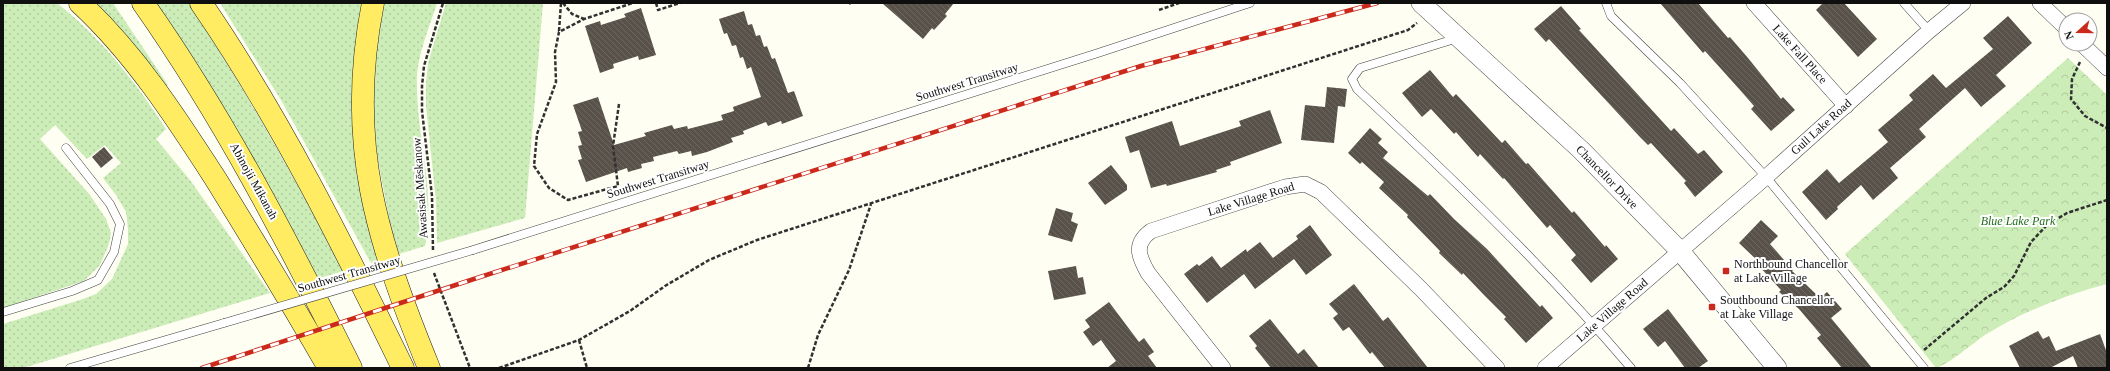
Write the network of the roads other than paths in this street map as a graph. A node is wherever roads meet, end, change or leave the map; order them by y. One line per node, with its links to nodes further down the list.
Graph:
1 (80, 3): 24 (main road)
2 (143, 3): 25 (main road, Abinojii Mikanah)
3 (201, 3): 26 (main road)
4 (373, 3): 27 (main road)
5 (1250, 3): 23 (lane, Southwest Transitway, bridge)
6 (1421, 3): 14 (street, Chancellor Drive)
7 (1606, 3): 19 (lane)
8 (1754, 3): 17 (street, Lake Fall Place)
9 (1904, 3): 13 (lane)
10 (1963, 3): 13 (street, Gull Lake Road)
11 (2040, 3): 12 (street)
12 (2058, 20)
13 (1929, 31): 17 (street, Gull Lake Road)
14 (1459, 37): 20 (street, Chancellor Drive); 22 (lane)
15 (2090, 52): 16 (street)
16 (2106, 67)
17 (1846, 106): 19 (street, Gull Lake Road)
18 (66, 148): 21 (lane)
19 (1766, 177): 20 (street, Gull Lake Road); 33 (lane)
20 (1680, 252): 22 (street, Lake Village Road); 32 (street, Chancellor Drive)
21 (3, 312)
22 (1594, 325): 30 (street, Lake Village Road); 31 (lane)
23 (70, 368)
24 (329, 368)
25 (351, 368)
26 (403, 368)
27 (429, 368)
28 (1223, 368): 29 (street, Lake Village Road)
29 (1497, 368)
30 (1545, 368)
31 (1631, 368)
32 (1777, 368)
33 (1924, 368)

